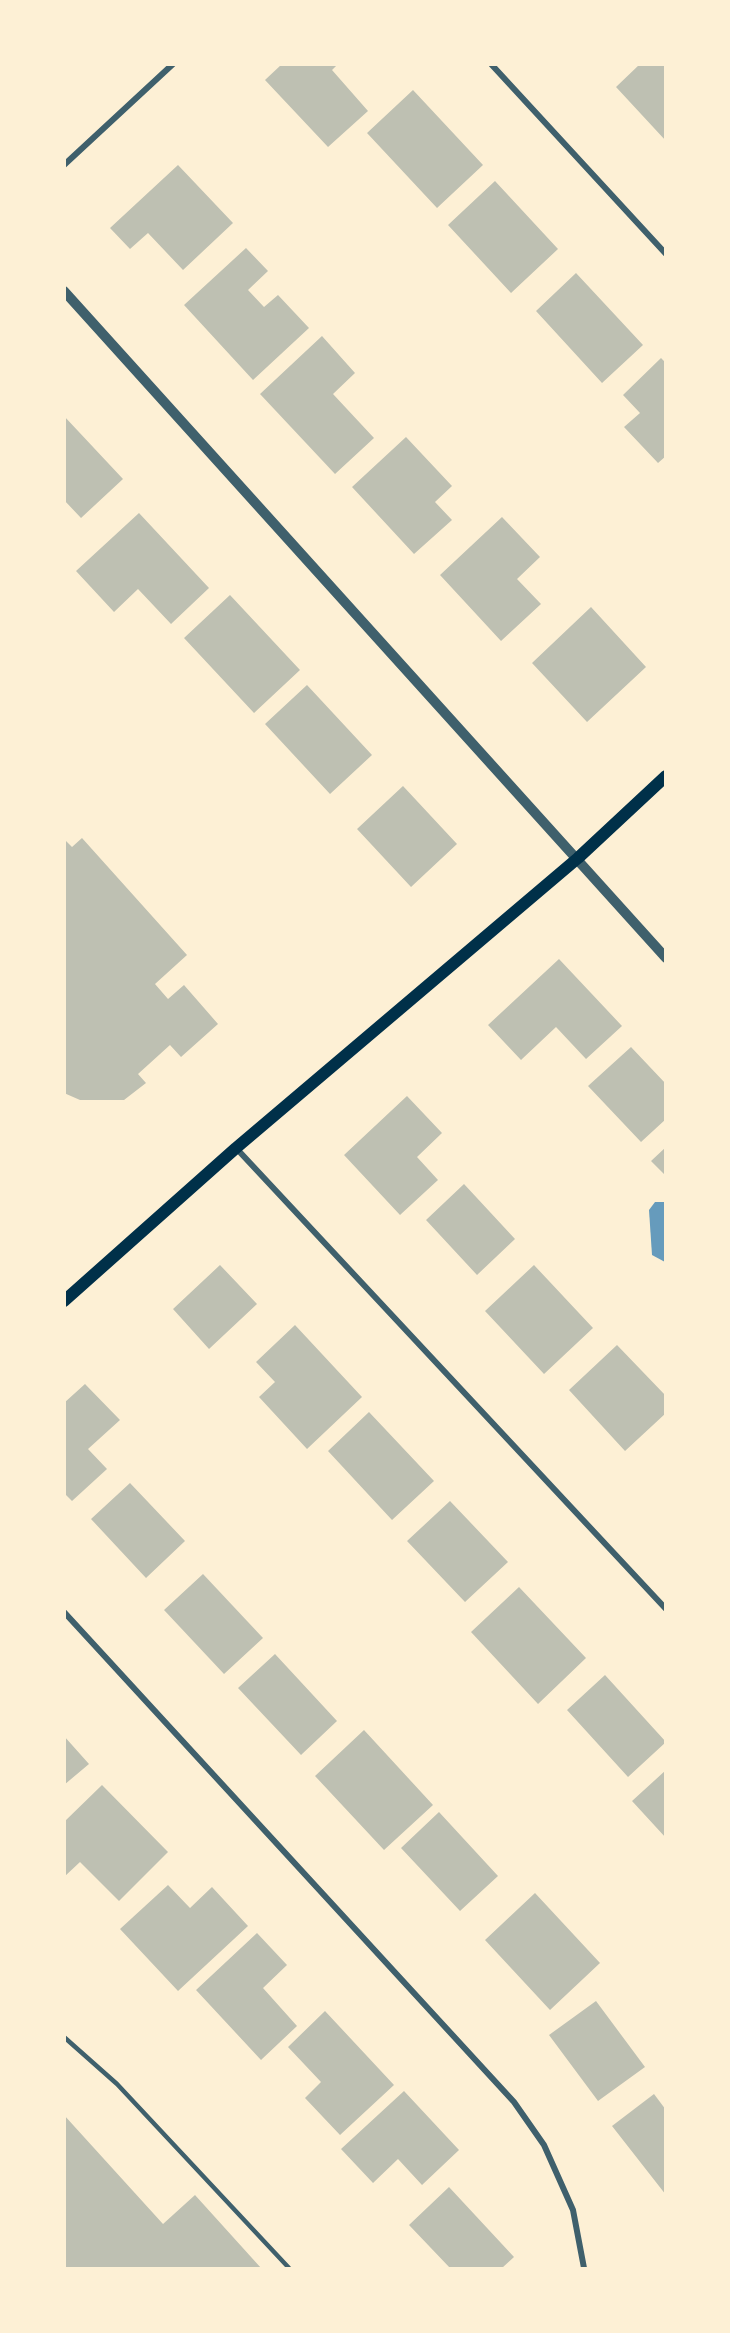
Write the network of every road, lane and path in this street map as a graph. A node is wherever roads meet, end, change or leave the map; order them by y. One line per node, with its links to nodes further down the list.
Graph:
1 (173, 64): 3 (street)
2 (491, 64): 4 (street)
3 (64, 165)
4 (666, 254)
5 (64, 291): 7 (street)
6 (666, 776): 7 (main road)
7 (578, 858): 8 (street); 9 (main road)
8 (666, 958)
9 (236, 1148): 10 (main road); 11 (street)
10 (64, 1301)
11 (666, 1609)
12 (64, 1612): 15 (street)
13 (64, 2037): 14 (lane)
14 (289, 2268)
15 (584, 2268)

